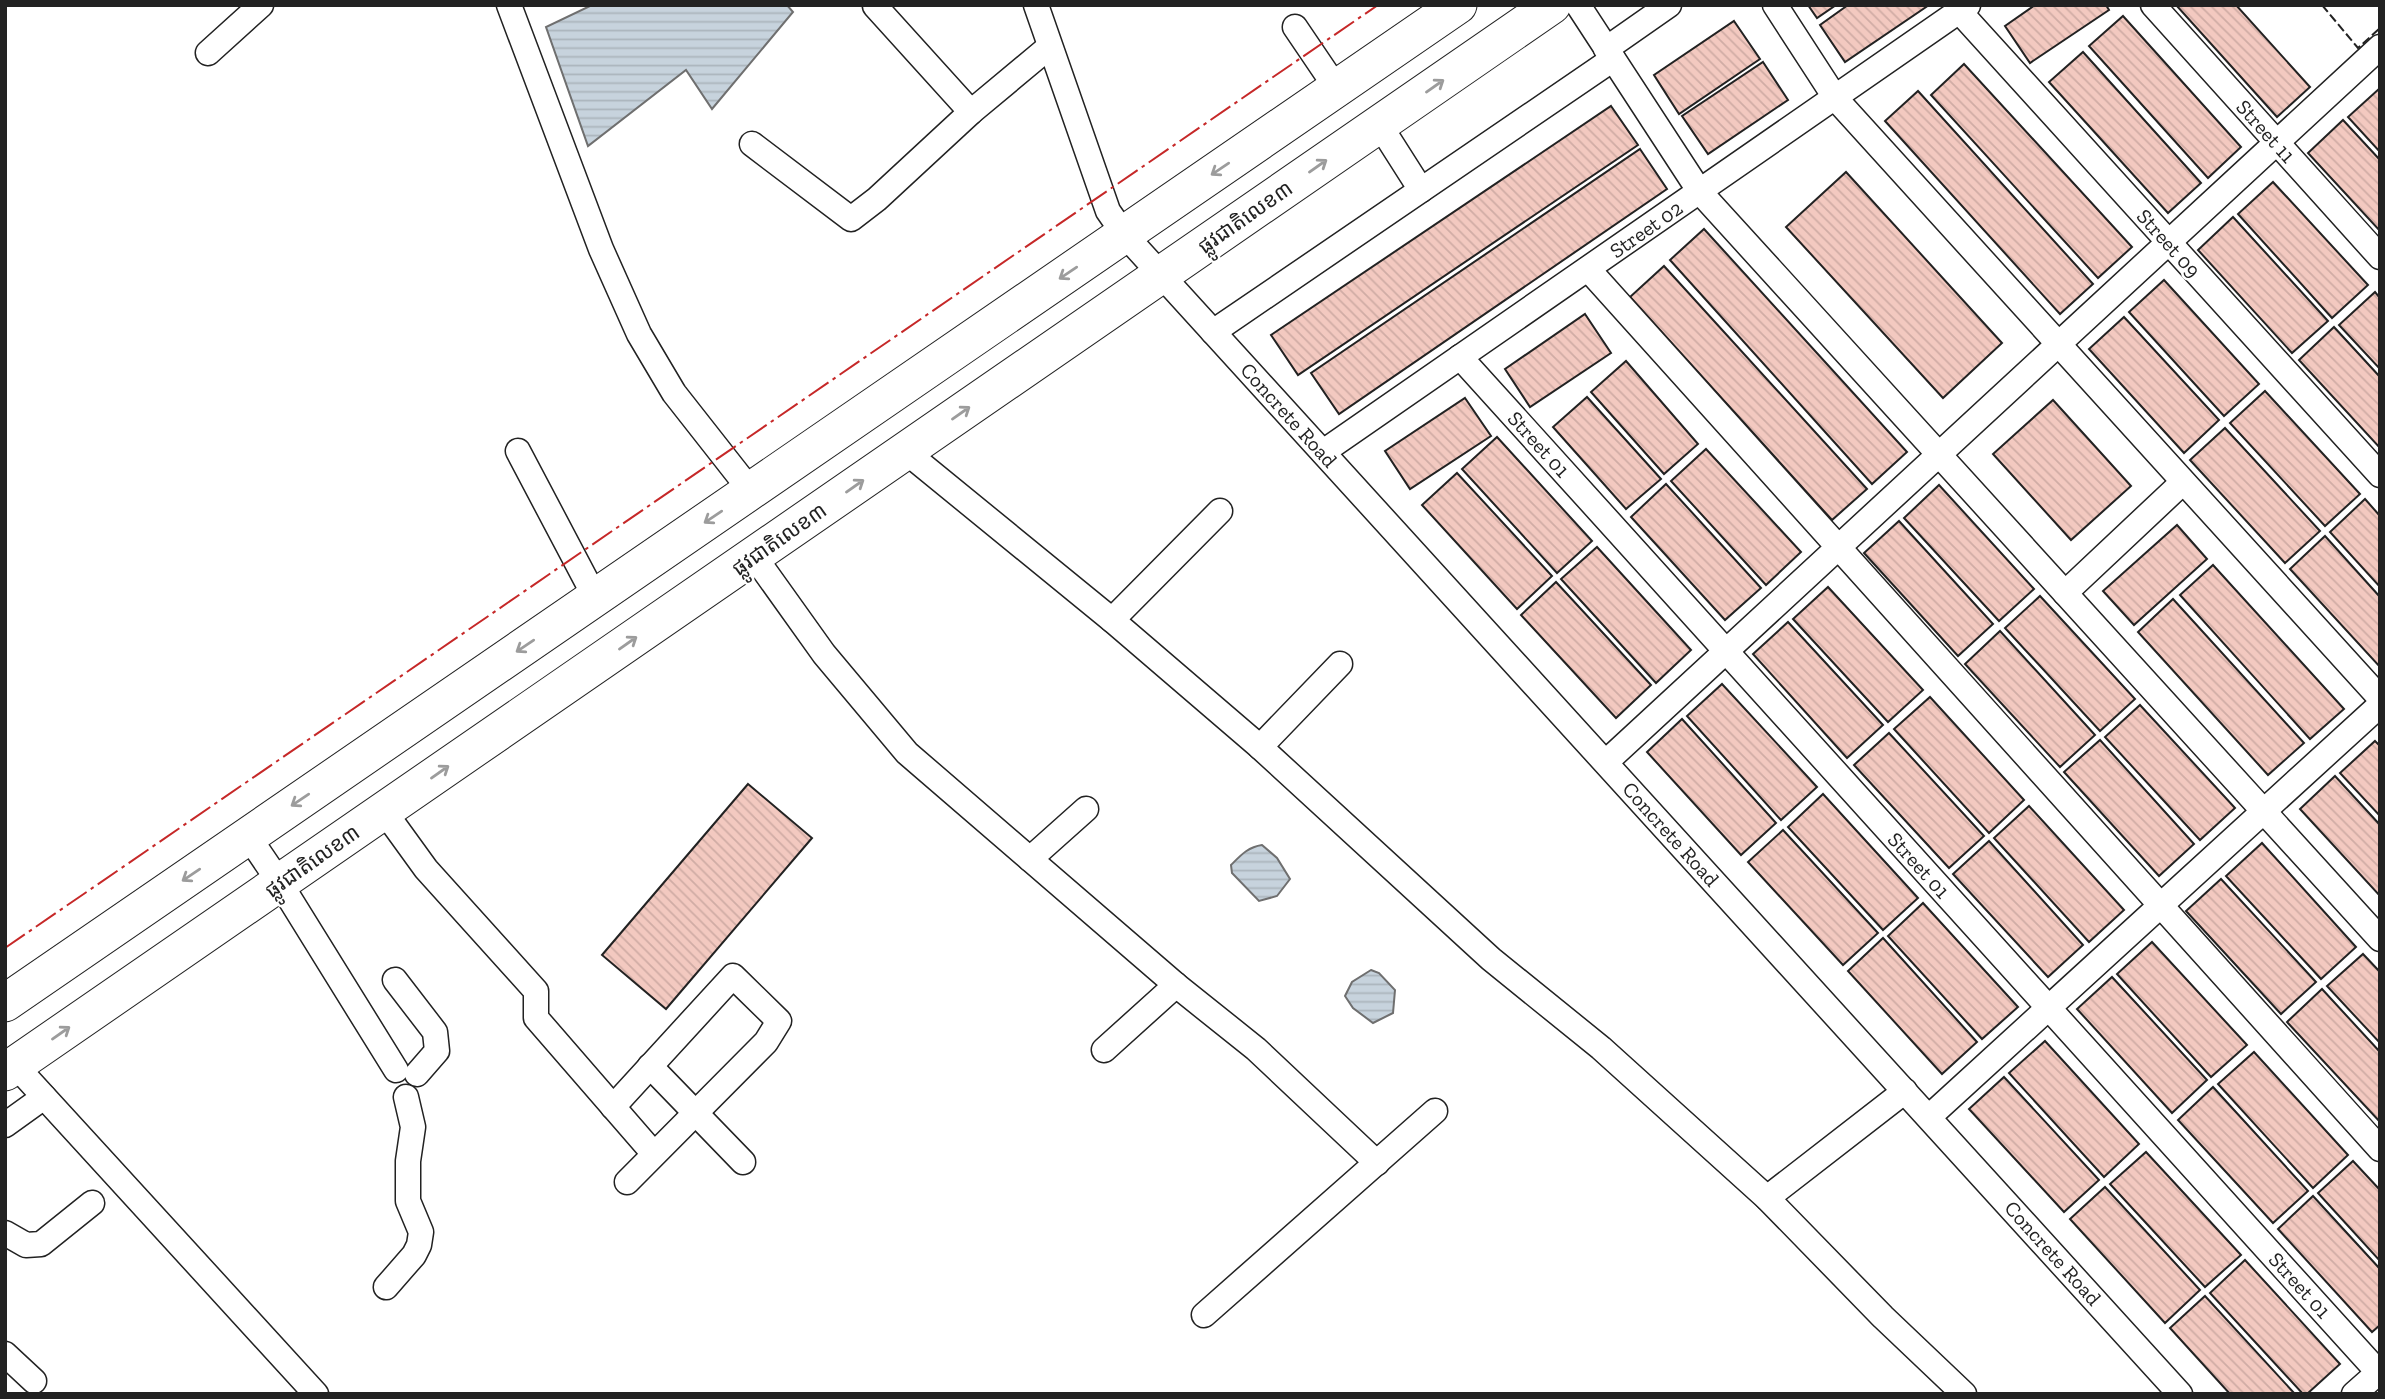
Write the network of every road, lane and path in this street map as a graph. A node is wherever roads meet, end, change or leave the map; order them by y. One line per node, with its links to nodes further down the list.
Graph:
1 (261, 5): 15 (street)
2 (509, 5): 39 (street)
3 (1458, 5): 17 (highway)
4 (1552, 5): 20 (highway, ផ្លូវជាតិលេខ៣, one-way to 4)
5 (1578, 5): 16 (street)
6 (1669, 5): 16 (street)
7 (1775, 5): 18 (street)
8 (2153, 5): 21 (street, Street 11)
9 (875, 6): 19 (street)
10 (1038, 6): 13 (street, Concrete Road)
11 (1963, 8): 18 (street, Street 02); 26 (street, Street 09)
12 (1295, 27): 17 (street)
13 (1049, 47): 19 (street); 25 (street, Concrete Road)
14 (2380, 47): 21 (street)
15 (208, 53)
16 (1610, 54): 23 (street); 24 (street)
17 (1337, 89): 25 (highway, one-way to 25)
18 (1836, 99): 24 (street, Street 02); 31 (street)
19 (971, 112): 22 (street)
20 (1379, 124): 23 (street); 29 (highway, ផ្លូវជាតិលេខ៣, one-way to 20)
21 (2276, 142): 26 (street); 27 (street, Street 11)
22 (752, 144)
23 (1421, 190): 30 (street)
24 (1700, 192): 28 (street, Street 02); 36 (street)
25 (1124, 234): 29 (street, Concrete Road); 39 (highway, one-way to 39)
26 (2169, 242): 31 (street); 37 (street, Street 09)
27 (2380, 257)
28 (1588, 269): 32 (street, Street 02); 41 (street)
29 (1161, 274): 30 (street, Concrete Road); 34 (highway, ផ្លូវជាតិលេខ៣, one-way to 29)
30 (1213, 332): 35 (street, Concrete Road)
31 (2059, 344): 36 (street); 38 (street)
32 (1460, 357): 35 (street, Street 02); 46 (street, Street 01)
33 (518, 451): 44 (street)
34 (905, 451): 42 (highway, ផ្លូវជាតិលេខ៣, one-way to 34); 45 (street)
35 (1323, 452): 51 (street, Concrete Road)
36 (1939, 454): 41 (street); 43 (street)
37 (2380, 475)
38 (2183, 482): 43 (street); 48 (street)
39 (751, 491): 44 (highway, one-way to 44)
40 (1220, 511): 45 (street)
41 (1838, 548): 46 (street); 58 (street)
42 (754, 555): 53 (highway, ផ្លូវជាតិលេខ៣, one-way to 42); 56 (street)
43 (2064, 593): 54 (street)
44 (595, 597): 55 (highway, one-way to 55)
45 (1112, 620): 50 (street)
46 (1726, 651): 51 (street); 63 (street, Street 01)
47 (1340, 664): 50 (street)
48 (2380, 698)
49 (2380, 705): 54 (street)
50 (1260, 747): 80 (street)
51 (1606, 762): 68 (street, Concrete Road)
52 (1086, 809): 56 (street)
53 (384, 811): 57 (highway, ផ្លូវជាតិលេខ៣); 70 (street)
54 (2263, 811): 58 (street); 59 (street)
55 (248, 836): 57 (street); 62 (highway, one-way to 62)
56 (1030, 859): 61 (street)
57 (280, 883): 66 (highway, ផ្លូវជាតិលេខ៣, one-way to 57); 67 (street)
58 (2160, 905): 63 (street); 75 (street)
59 (2380, 939)
60 (395, 980): 67 (street)
61 (1176, 985): 64 (street); 78 (street)
62 (5, 1003)
63 (2048, 1008): 73 (street); 86 (street, Street 01)
64 (1104, 1050)
65 (650, 1066): 70 (street); 72 (street); 72 (street)
66 (10, 1069): 69 (street)
67 (407, 1072): 83 (street)
68 (1905, 1091): 73 (street, Concrete Road); 80 (street)
69 (44, 1097): 74 (street); 88 (street)
70 (612, 1107): 76 (street)
71 (1435, 1111): 78 (street)
72 (695, 1113): 76 (street); 77 (street)
73 (1929, 1117): 90 (street, Concrete Road)
74 (7, 1120)
75 (2380, 1149)
76 (654, 1154): 79 (street)
77 (743, 1162)
78 (1377, 1163): 84 (street)
79 (627, 1182)
80 (1767, 1198): 89 (street)
81 (92, 1203): 82 (street)
82 (5, 1233)
83 (386, 1287)
84 (1204, 1315)
85 (5, 1354): 87 (street)
86 (2379, 1371): 91 (street)
87 (34, 1381)
88 (316, 1394)
89 (1964, 1394)
90 (2180, 1394)
91 (2354, 1394)

